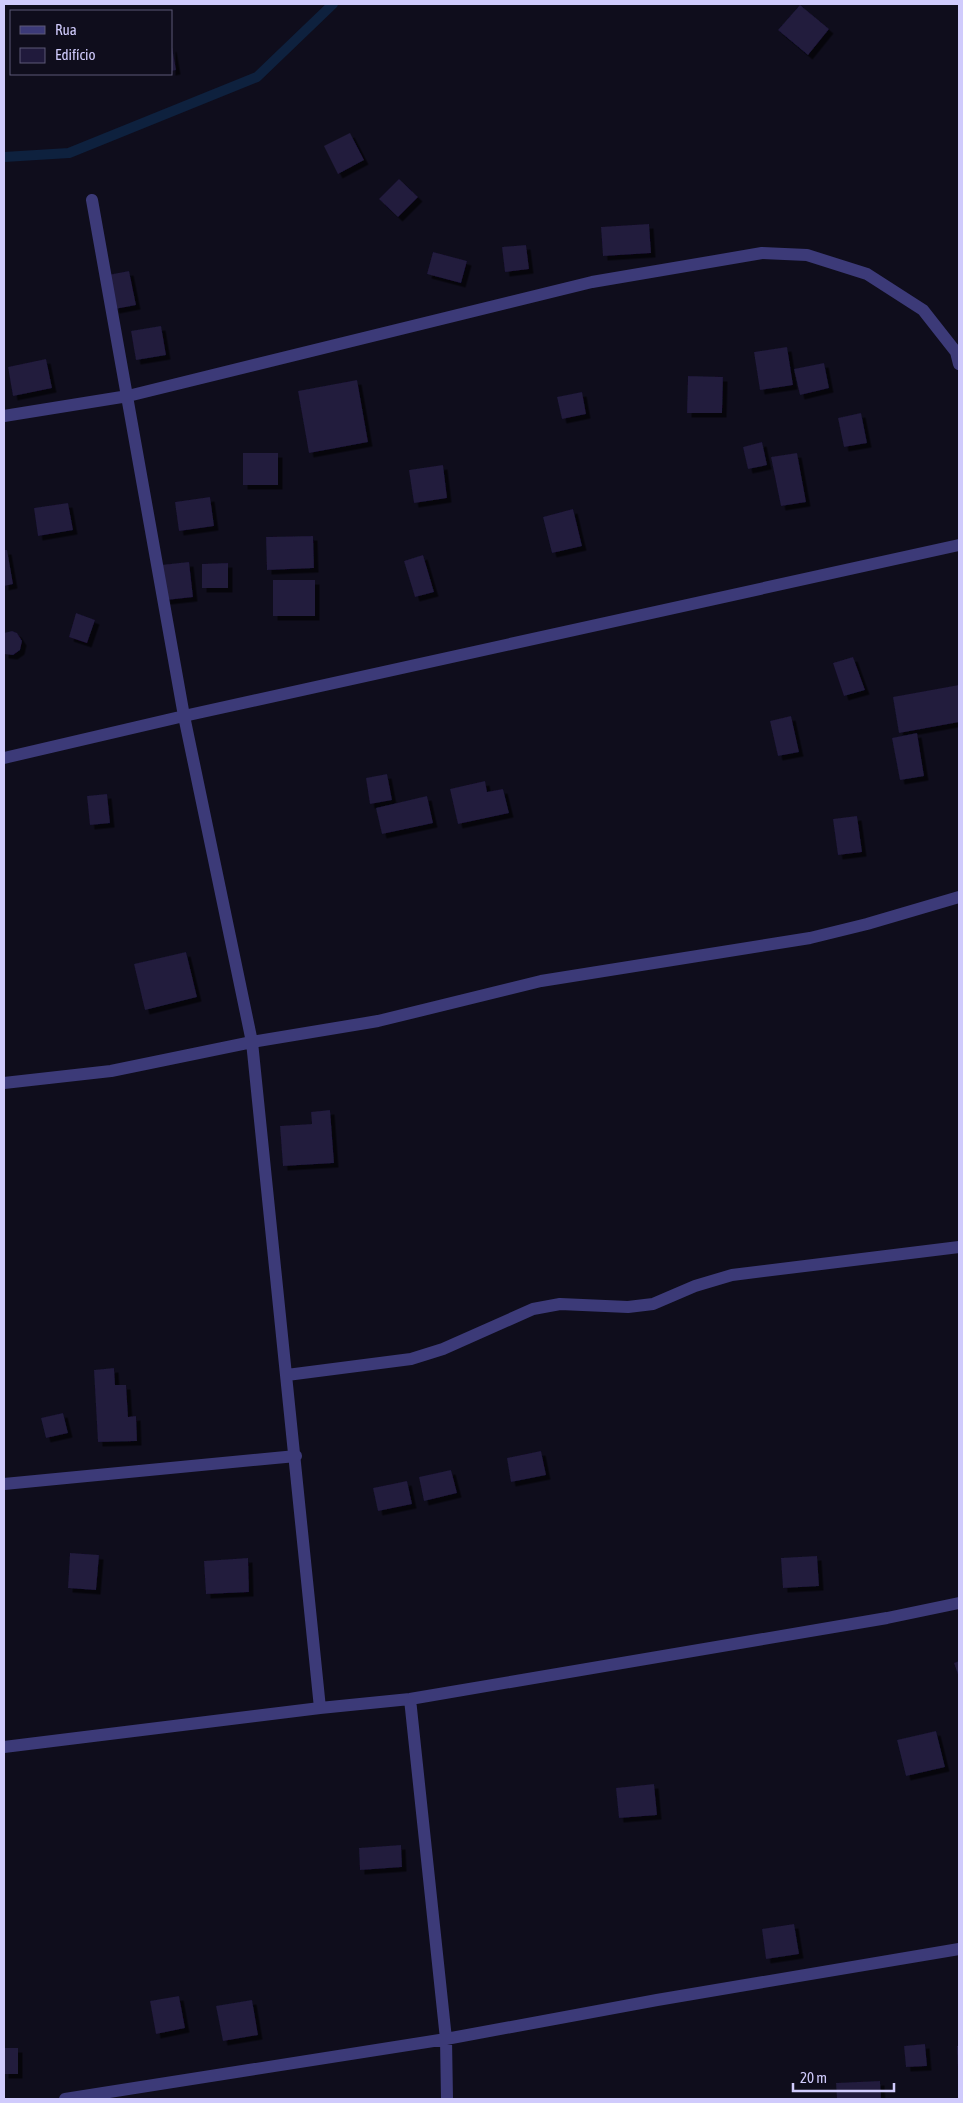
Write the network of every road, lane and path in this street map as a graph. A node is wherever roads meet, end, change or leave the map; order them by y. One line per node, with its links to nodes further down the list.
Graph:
1 (92, 200): 3 (street)
2 (959, 364): 3 (street)
3 (128, 396): 4 (street); 6 (street)
4 (4, 416)
5 (959, 545): 6 (street)
6 (184, 716): 7 (street); 9 (street)
7 (4, 758)
8 (959, 897): 9 (street)
9 (252, 1042): 10 (street); 12 (street)
10 (4, 1083)
11 (959, 1247): 12 (street)
12 (287, 1375): 13 (street)
13 (296, 1456): 14 (street); 17 (street)
14 (4, 1484)
15 (959, 1603): 16 (street)
16 (410, 1699): 17 (street); 20 (street)
17 (320, 1708): 18 (street)
18 (4, 1747)
19 (959, 1948): 20 (street)
20 (446, 2039): 21 (street); 22 (street)
21 (65, 2099)
22 (447, 2099)

